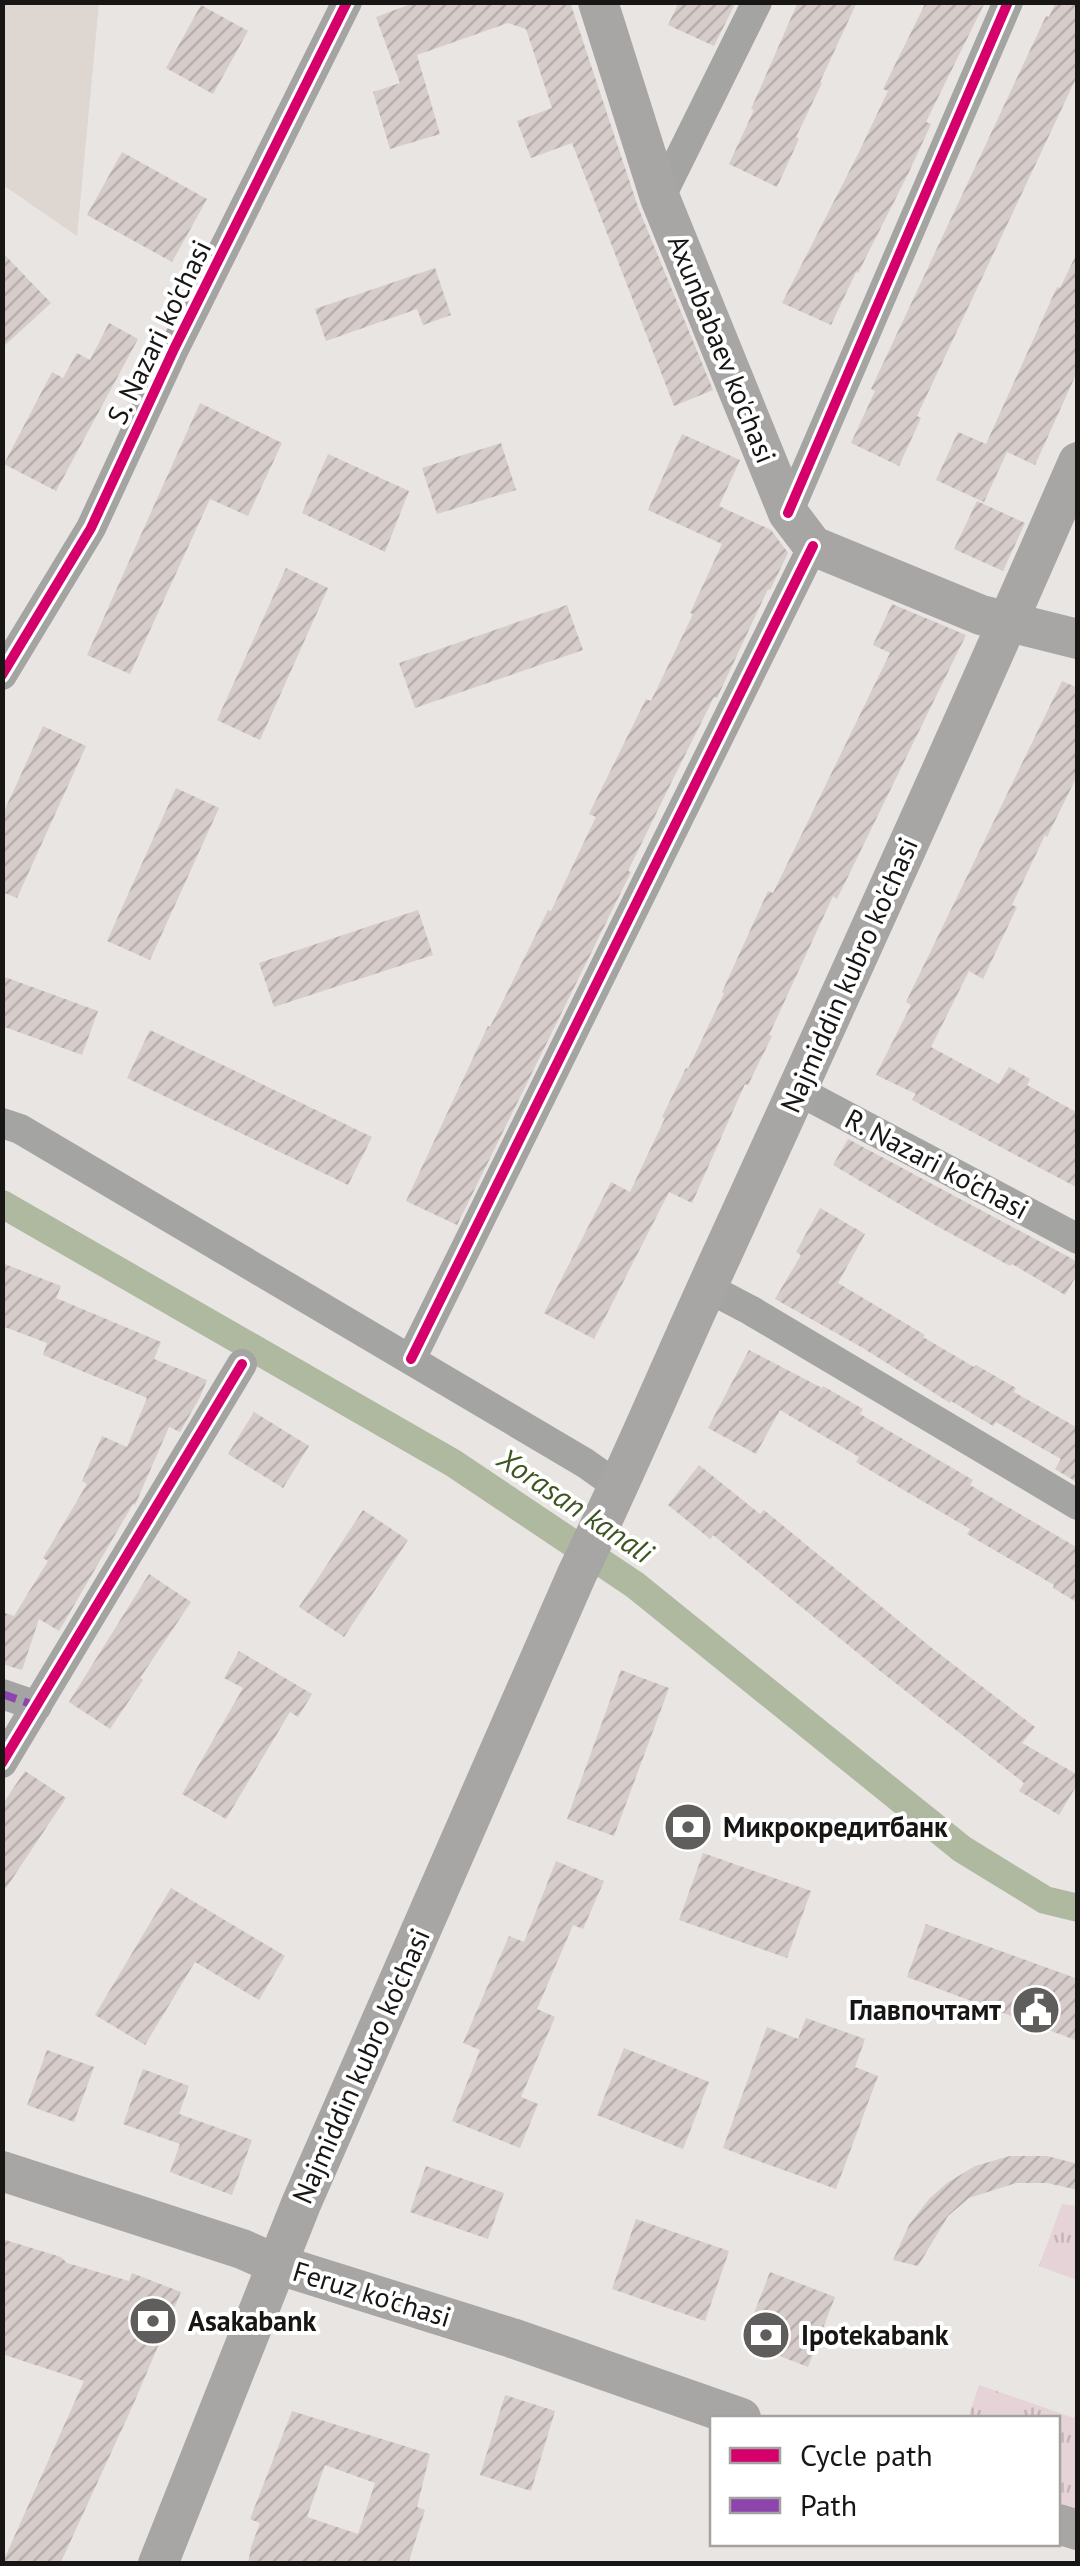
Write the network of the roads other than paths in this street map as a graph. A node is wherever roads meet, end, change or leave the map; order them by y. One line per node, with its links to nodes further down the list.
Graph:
1 (347, 2): 11 (street, S. Nazari ko'chasi)
2 (598, 2): 5 (main road, Axunbabaev ko'chasi)
3 (756, 2): 5 (street)
4 (1008, 2): 7 (street)
5 (660, 198): 7 (main road, Axunbabaev ko'chasi)
6 (1078, 462): 9 (main road, Najmiddin kubro ko'chasi)
7 (788, 513): 8 (main road, Axunbabaev ko'chasi)
8 (813, 546): 9 (main road); 16 (street)
9 (1008, 622): 10 (main road); 12 (main road, Najmiddin kubro ko'chasi)
10 (1078, 640)
11 (2, 675)
12 (797, 1090): 14 (street, R. Nazari ko'chasi); 15 (main road, Najmiddin kubro ko'chasi)
13 (2, 1123): 16 (street)
14 (1078, 1239)
15 (706, 1288): 18 (main road, Najmiddin kubro ko'chasi); 19 (street)
16 (411, 1359): 18 (street)
17 (242, 1364): 21 (street)
18 (620, 1487): 24 (main road, Najmiddin kubro ko'chasi)
19 (1078, 1505)
20 (2, 1694): 21 (street)
21 (37, 1706): 22 (street)
22 (2, 1763)
23 (2, 2171): 24 (main road, Feruz ko'chasi)
24 (276, 2264): 25 (main road, Feruz ko'chasi); 26 (main road, Najmiddin kubro ko'chasi)
25 (735, 2416)
26 (158, 2564)

